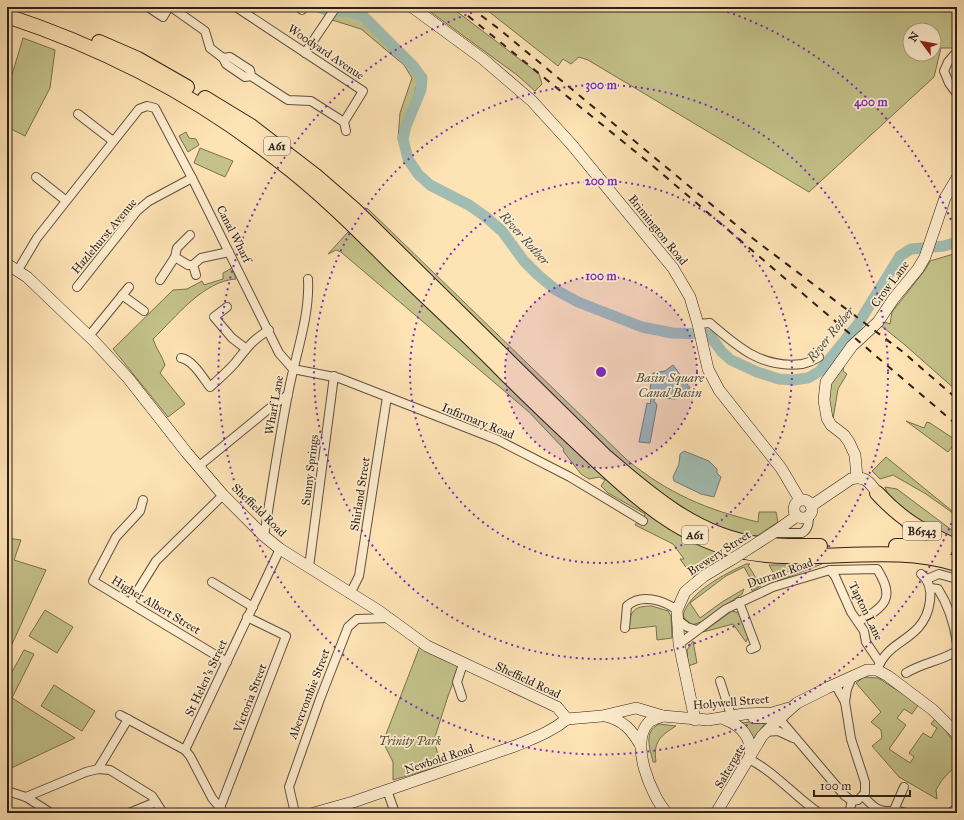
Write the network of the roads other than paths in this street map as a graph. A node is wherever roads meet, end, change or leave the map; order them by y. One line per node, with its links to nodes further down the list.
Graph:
1 (7, 7): 56 (highway, A61)
2 (148, 7): 3 (street)
3 (170, 7): 12 (street)
4 (237, 7): 8 (street, Woodyard Avenue)
5 (336, 7): 8 (street)
6 (412, 7): 33 (main road, Brimington Road)
7 (7, 16): 57 (highway, A61)
8 (305, 53): 12 (street, Woodyard Avenue)
9 (954, 54): 10 (street)
10 (957, 94)
11 (78, 114): 14 (street)
12 (344, 122): 13 (street)
13 (346, 131)
14 (112, 141): 16 (street, Canal Wharf); 18 (street)
15 (36, 177): 18 (street)
16 (192, 178): 20 (street, Canal Wharf); 28 (street, Hazlehurst Avenue)
17 (957, 178): 44 (main road, Crow Lane)
18 (65, 200): 24 (street)
19 (190, 235): 21 (street)
20 (230, 252): 23 (street); 34 (street, Canal Wharf)
21 (175, 257): 23 (street); 27 (street)
22 (7, 264): 24 (main road, Sheffield Road)
23 (193, 265): 25 (street)
24 (18, 270): 35 (main road, Sheffield Road)
25 (196, 275)
26 (308, 279): 39 (street, Wharf Lane)
27 (160, 280)
28 (77, 287)
29 (129, 287): 30 (street)
30 (122, 295): 32 (street); 35 (street)
31 (227, 307): 36 (street)
32 (144, 311)
33 (698, 324): 37 (street); 48 (main road, Brimington Road)
34 (269, 330): 36 (street); 39 (street, Canal Wharf)
35 (89, 336): 43 (main road, Sheffield Road)
36 (245, 348): 38 (street)
37 (819, 357)
38 (181, 358)
39 (293, 369): 40 (street, Infirmary Road); 41 (street, Wharf Lane)
40 (334, 376): 42 (street, Infirmary Road); 58 (street, Sunny Springs)
41 (288, 395): 43 (street); 53 (street, Wharf Lane)
42 (387, 397): 51 (street, Infirmary Road); 63 (street, Shirland Street)
43 (199, 466): 46 (main road, Sheffield Road)
44 (854, 478): 45 (main road, B6543); 49 (main road)
45 (876, 492): 54 (highway, B6543)
46 (223, 495): 53 (main road, Sheffield Road); 65 (street)
47 (143, 500): 65 (street, Higher Albert Street)
48 (800, 500): 49 (main road); 50 (main road)
49 (810, 510): 50 (main road); 52 (street)
50 (797, 516): 52 (main road, Brewery Street)
51 (643, 521)
52 (773, 533): 67 (main road, Brewery Street, bridge)
53 (264, 536): 55 (main road, Sheffield Road)
54 (957, 547)
55 (280, 549): 58 (main road, Sheffield Road); 66 (street, St Helen's Street)
56 (957, 554)
57 (957, 564)
58 (309, 567): 63 (main road, Sheffield Road)
59 (830, 570): 64 (street, Durrant Road); 70 (street, Tapton Lane); 70 (street, Durrant Road)
60 (957, 579): 62 (street)
61 (212, 582): 66 (street)
62 (930, 588): 73 (street); 79 (street)
63 (350, 594): 69 (main road, Sheffield Road)
64 (739, 602): 72 (street, Durrant Road); 75 (street)
65 (130, 603): 77 (street, Higher Albert Street)
66 (253, 607): 68 (street, St Helen's Street)
67 (677, 614): 71 (street); 72 (street); 74 (main road, Brewery Street)
68 (247, 617): 77 (street, St Helen's Street); 110 (street, Victoria Street)
69 (389, 618): 78 (main road, Sheffield Road); 116 (street, Abercrombie Street)
70 (858, 622): 79 (street, Tapton Lane)
71 (625, 628)
72 (698, 630): 74 (street, Durrant Road)
73 (957, 643)
74 (679, 644): 84 (main road)
75 (751, 649)
76 (957, 651): 80 (street)
77 (227, 662): 100 (street, St Helen's Street)
78 (463, 664): 85 (street); 93 (main road, Sheffield Road)
79 (879, 667): 81 (main road, Holywell Street); 97 (main road)
80 (906, 674)
81 (852, 677): 83 (main road, Holywell Street); 86 (street)
82 (720, 681): 89 (street)
83 (835, 684): 86 (street); 87 (main road, Holywell Street)
84 (689, 695): 91 (main road); 94 (main road)
85 (462, 697)
86 (845, 702): 107 (street)
87 (791, 707): 89 (main road, Holywell Street); 95 (main road, Holywell Street)
88 (120, 715): 92 (street)
89 (727, 715): 94 (main road, Holywell Street); 95 (street); 101 (main road)
90 (602, 716): 91 (main road, Holywell Street); 93 (main road, Holywell Street); 99 (main road, Holywell Street)
91 (667, 716): 94 (main road, Holywell Street); 99 (main road)
92 (128, 719): 100 (street); 102 (street)
93 (567, 719): 104 (main road, Newbold Road)
94 (695, 720)
95 (777, 721): 96 (main road, Holywell Street); 98 (street)
96 (765, 732): 98 (street); 101 (main road, Saltergate)
97 (957, 734)
98 (794, 738): 107 (street)
99 (641, 746): 119 (main road)
100 (185, 750): 110 (street)
101 (749, 759): 120 (main road, Saltergate); 121 (street)
102 (98, 769): 106 (street); 108 (street)
103 (904, 787): 111 (street)
104 (387, 790): 117 (main road, Newbold Road); 118 (street)
105 (7, 791): 106 (street)
106 (26, 797): 113 (street)
107 (857, 799): 111 (street); 122 (street)
108 (156, 802): 114 (street); 115 (street)
109 (957, 808): 112 (street)
110 (222, 811)
111 (890, 811): 123 (street)
112 (947, 811)
113 (51, 813)
114 (129, 813)
115 (163, 813)
116 (295, 813)
117 (314, 813)
118 (395, 813)
119 (667, 813)
120 (716, 813)
121 (819, 813)
122 (849, 813)
123 (906, 813)

